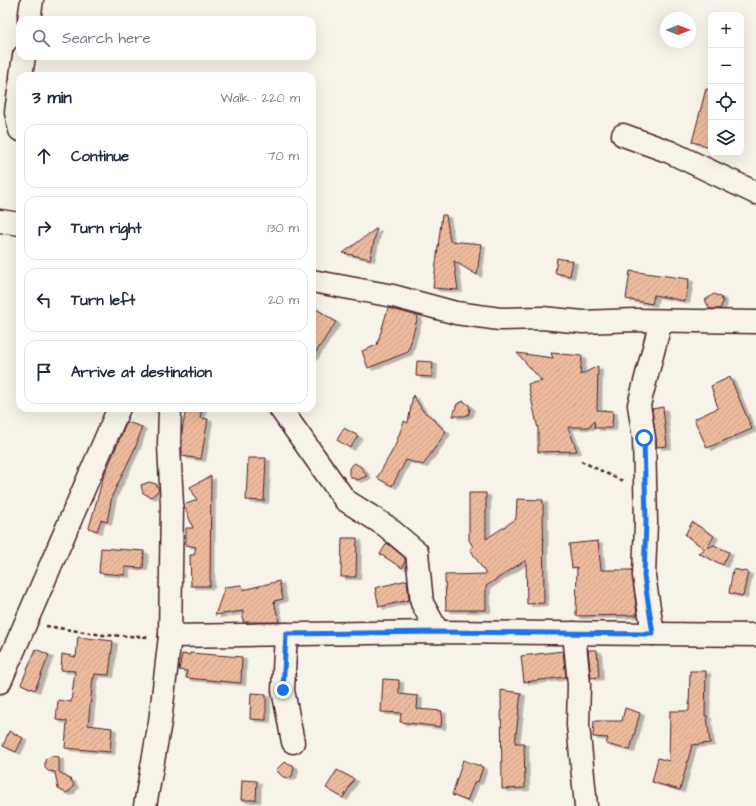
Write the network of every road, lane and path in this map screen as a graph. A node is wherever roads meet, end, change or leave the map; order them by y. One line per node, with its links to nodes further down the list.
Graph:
1 (32, 0): 2 (street)
2 (30, 16)
3 (23, 60): 4 (street)
4 (22, 72)
5 (623, 135): 6 (street)
6 (756, 193)
7 (0, 221): 8 (street)
8 (16, 223)
9 (316, 282): 10 (street)
10 (661, 321): 11 (street); 16 (street)
11 (756, 322)
12 (117, 412): 17 (street)
13 (170, 412): 23 (street)
14 (283, 412): 18 (street)
15 (581, 461): 16 (path)
16 (645, 482): 21 (street)
17 (26, 622): 23 (path); 24 (street)
18 (438, 632): 19 (street); 20 (street)
19 (574, 633): 21 (street); 27 (street)
20 (286, 634): 23 (street); 25 (street)
21 (653, 634): 22 (street)
22 (756, 635)
23 (170, 636): 26 (street)
24 (0, 682)
25 (293, 742)
26 (145, 806)
27 (586, 806)

